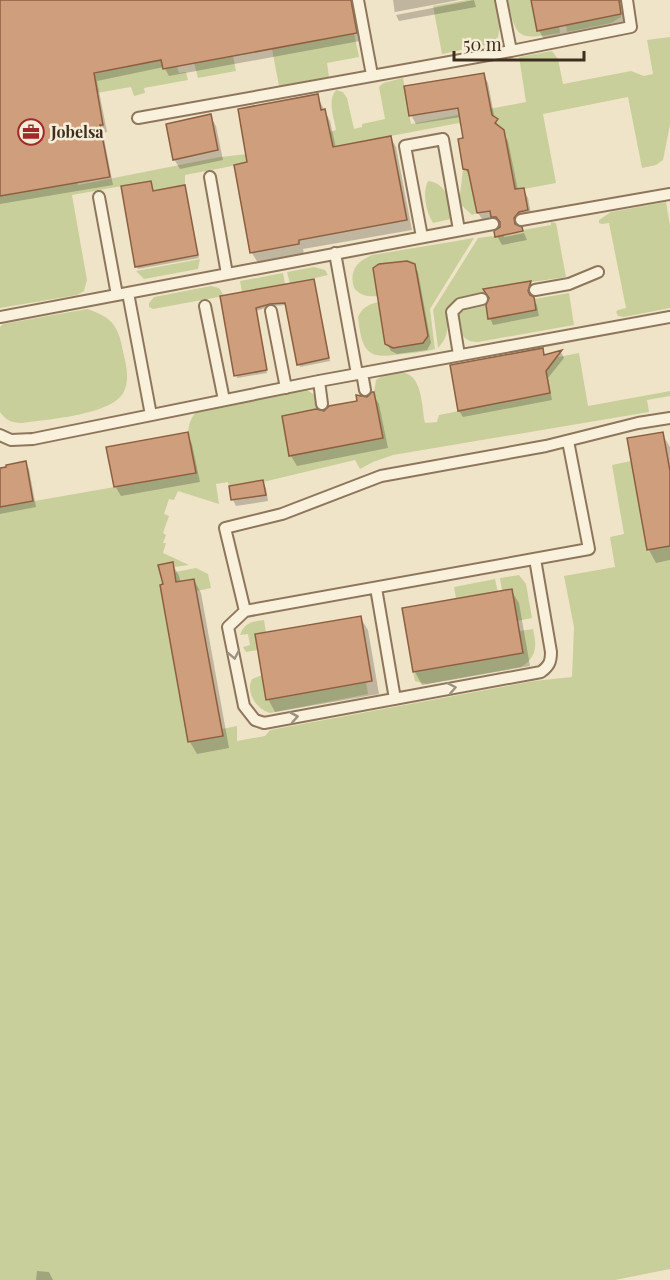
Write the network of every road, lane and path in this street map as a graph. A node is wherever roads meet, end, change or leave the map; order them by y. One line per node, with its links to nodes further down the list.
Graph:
1 (358, 0): 5 (lane)
2 (501, 0): 4 (lane)
3 (627, 0): 4 (lane)
4 (511, 51): 5 (lane)
5 (372, 75): 6 (lane)
6 (138, 118)
7 (210, 177): 16 (lane)
8 (670, 194): 10 (lane)
9 (99, 197): 19 (lane)
10 (521, 220)
11 (493, 224): 12 (lane)
12 (459, 230): 13 (lane); 13 (lane)
13 (422, 237): 14 (lane)
14 (335, 253): 16 (lane); 26 (lane)
15 (598, 272): 17 (lane)
16 (227, 274): 18 (lane)
17 (536, 290)
18 (128, 293): 19 (lane); 32 (lane)
19 (117, 295): 23 (lane)
20 (482, 299): 25 (lane)
21 (205, 306): 30 (lane)
22 (271, 311): 28 (lane)
23 (0, 317)
24 (670, 317): 25 (lane)
25 (459, 355): 26 (lane)
26 (360, 374): 27 (lane); 29 (lane)
27 (319, 381): 28 (lane); 31 (lane)
28 (286, 388): 30 (lane)
29 (365, 390)
30 (224, 400): 32 (lane)
31 (322, 404)
32 (151, 415): 34 (lane)
33 (670, 418): 35 (lane)
34 (0, 435)
35 (568, 441): 36 (lane); 38 (lane)
36 (535, 559): 37 (lane); 39 (lane, one-way to 36)
37 (375, 588): 38 (lane); 39 (lane)
38 (245, 611): 39 (lane, one-way to 39)
39 (395, 699)

